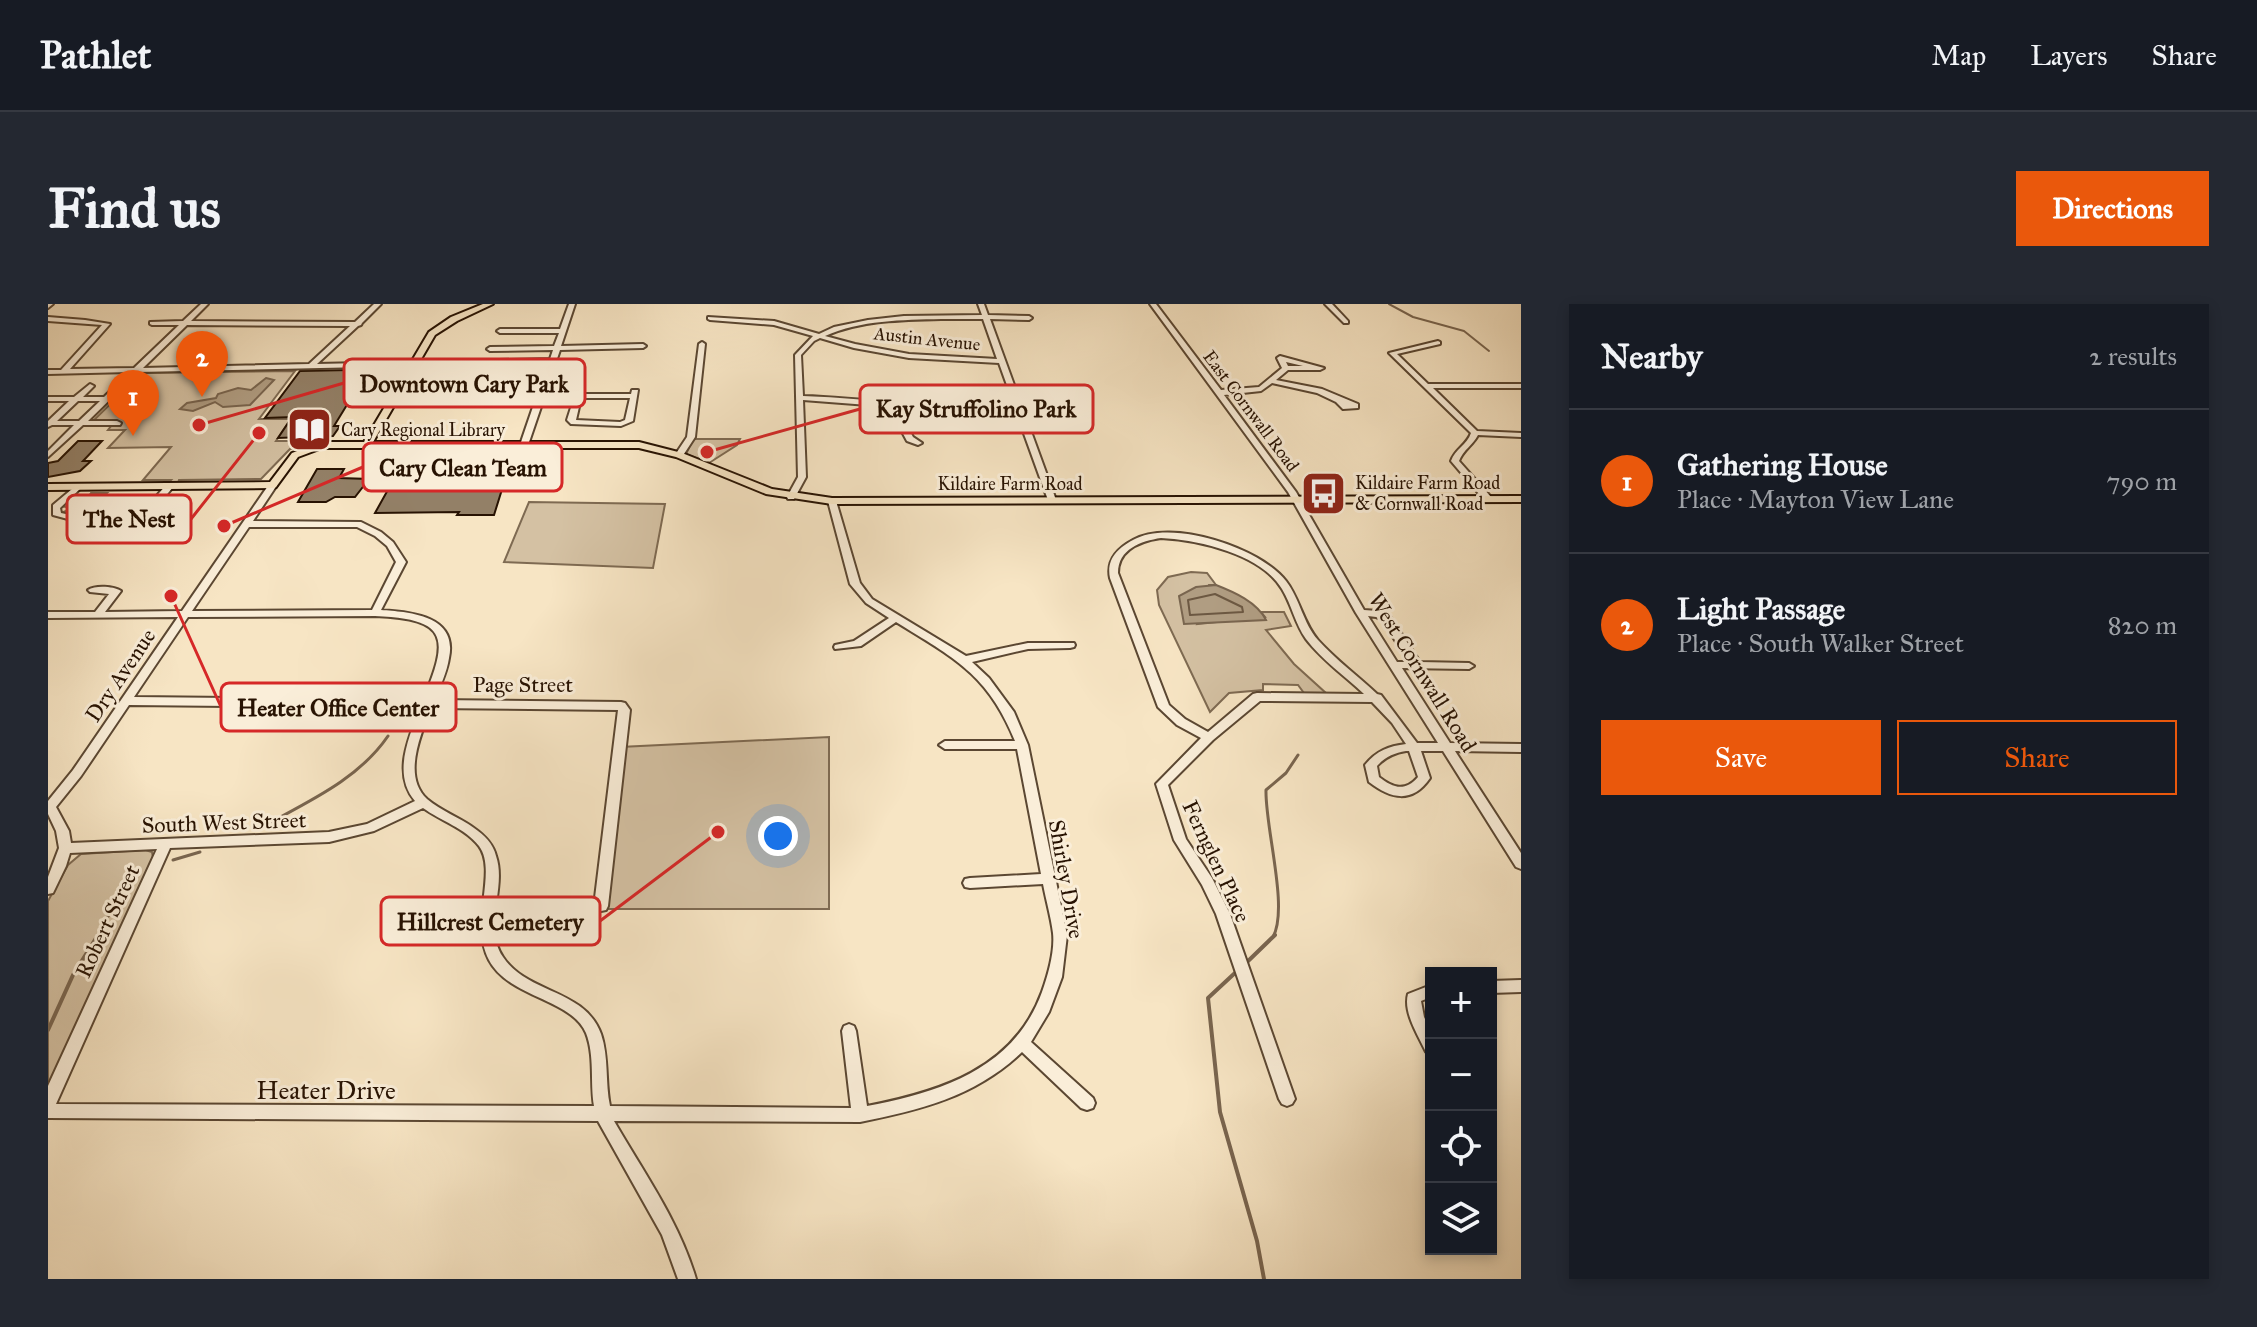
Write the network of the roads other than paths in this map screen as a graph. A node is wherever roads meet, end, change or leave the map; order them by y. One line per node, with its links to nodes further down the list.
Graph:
1 (205, 304): 14 (street)
2 (378, 304): 15 (street)
3 (489, 304): 31 (main road)
4 (572, 304): 18 (street)
5 (981, 304): 11 (street)
6 (1153, 304): 41 (street, East Cornwall Road)
7 (1328, 304): 12 (street)
8 (710, 318): 20 (street, Austin Avenue)
9 (1029, 318): 11 (street)
10 (48, 319): 36 (street)
11 (986, 319): 20 (street); 30 (street)
12 (1346, 322)
13 (152, 323): 14 (street)
14 (184, 324): 15 (street); 34 (street)
15 (359, 324): 32 (street)
16 (500, 331): 17 (street)
17 (535, 331): 18 (street); 27 (street)
18 (564, 331): 23 (street)
19 (594, 335): 24 (street)
20 (820, 335): 30 (street, Austin Avenue); 44 (street)
21 (1438, 343): 39 (street)
22 (702, 344): 61 (street)
23 (558, 346): 24 (street); 27 (street); 29 (street)
24 (590, 346): 25 (street); 28 (street)
25 (643, 346)
26 (490, 349): 27 (street)
27 (528, 349)
28 (587, 357)
29 (553, 361): 31 (street); 42 (street)
30 (1001, 361): 50 (street)
31 (413, 364): 32 (street); 57 (main road)
32 (310, 367): 34 (street)
33 (1286, 368): 33 (street); 37 (street)
34 (135, 371): 36 (street); 47 (street)
35 (48, 372): 36 (street)
36 (63, 372)
37 (1272, 381): 41 (street); 48 (street)
38 (90, 386): 46 (street)
39 (1427, 386): 40 (street); 54 (street)
40 (1521, 386)
41 (1217, 393): 67 (street, East Cornwall Road)
42 (542, 396): 43 (street); 58 (street)
43 (578, 396): 43 (street)
44 (800, 398): 49 (street); 66 (street)
45 (48, 399): 46 (street)
46 (77, 399): 47 (street); 53 (street)
47 (107, 399): 51 (street)
48 (1341, 402)
49 (911, 408): 50 (street); 56 (street)
50 (1021, 415): 70 (street)
51 (81, 423): 52 (street); 53 (street); 60 (street)
52 (117, 423)
53 (49, 424)
54 (1475, 433): 55 (street); 68 (street)
55 (1521, 435)
56 (918, 443)
57 (368, 445): 58 (main road, Kildaire Farm Road); 59 (main road, Kildaire Farm Road)
58 (524, 445): 61 (main road, Kildaire Farm Road)
59 (304, 449): 62 (main road, Dry Avenue)
60 (48, 455)
61 (679, 455): 66 (main road, Kildaire Farm Road)
62 (273, 485): 63 (main road); 72 (street, Dry Avenue)
63 (170, 486): 65 (main road); 65 (street)
64 (48, 487): 65 (main road)
65 (78, 487)
66 (791, 497): 71 (main road, Kildaire Farm Road)
67 (1295, 498): 68 (main road, Kildaire Farm Road); 70 (main road, Kildaire Farm Road); 76 (street, West Cornwall Road)
68 (1488, 499): 69 (main road, Kildaire Farm Road)
69 (1521, 499)
70 (1052, 500): 71 (main road, Kildaire Farm Road)
71 (832, 501): 79 (street, Shirley Drive)
72 (247, 524): 74 (street, Dry Avenue); 75 (street)
73 (93, 590): 77 (street)
74 (187, 613): 75 (street); 77 (street); 87 (street, Dry Avenue)
75 (375, 613): 88 (street)
76 (1361, 613): 83 (street, West Cornwall Road); 84 (street)
77 (98, 614): 78 (street)
78 (48, 615)
79 (896, 618): 81 (street); 82 (street, Shirley Drive)
80 (1070, 645): 82 (street)
81 (839, 647)
82 (964, 660): 91 (street, Shirley Drive)
83 (1394, 665): 84 (street); 93 (street, West Cornwall Road)
84 (1417, 666): 85 (street)
85 (1469, 666)
86 (1377, 698): 89 (street, Fernglen Place); 89 (street); 92 (street)
87 (126, 701): 88 (street, Page Street); 96 (street, Dry Avenue)
88 (430, 703): 95 (street); 103 (street, Page Street)
89 (1209, 737): 110 (street, Fernglen Place)
90 (945, 745): 91 (street)
91 (1022, 745): 100 (street, Shirley Drive)
92 (1412, 747): 92 (street); 93 (street)
93 (1446, 748): 94 (street); 99 (street, West Cornwall Road)
94 (1521, 748)
95 (423, 803): 97 (street, South West Street); 114 (street)
96 (49, 808): 98 (street)
97 (165, 845): 98 (street, South West Street); 111 (street, Robert Street)
98 (67, 848): 102 (street)
99 (1521, 864)
100 (1050, 879): 101 (street); 109 (street, Shirley Drive)
101 (970, 883)
102 (48, 889)
103 (601, 906)
104 (1521, 986): 105 (street)
105 (1497, 987)
106 (1425, 992): 108 (street)
107 (849, 1031): 115 (street)
108 (1425, 1031)
109 (1022, 1043): 112 (street); 115 (street, Shirley Drive)
110 (1287, 1099)
111 (48, 1103)
112 (1087, 1103)
113 (48, 1111): 114 (street, Heater Drive)
114 (603, 1114): 115 (street, Shirley Drive); 116 (street)
115 (860, 1115)
116 (687, 1279)

